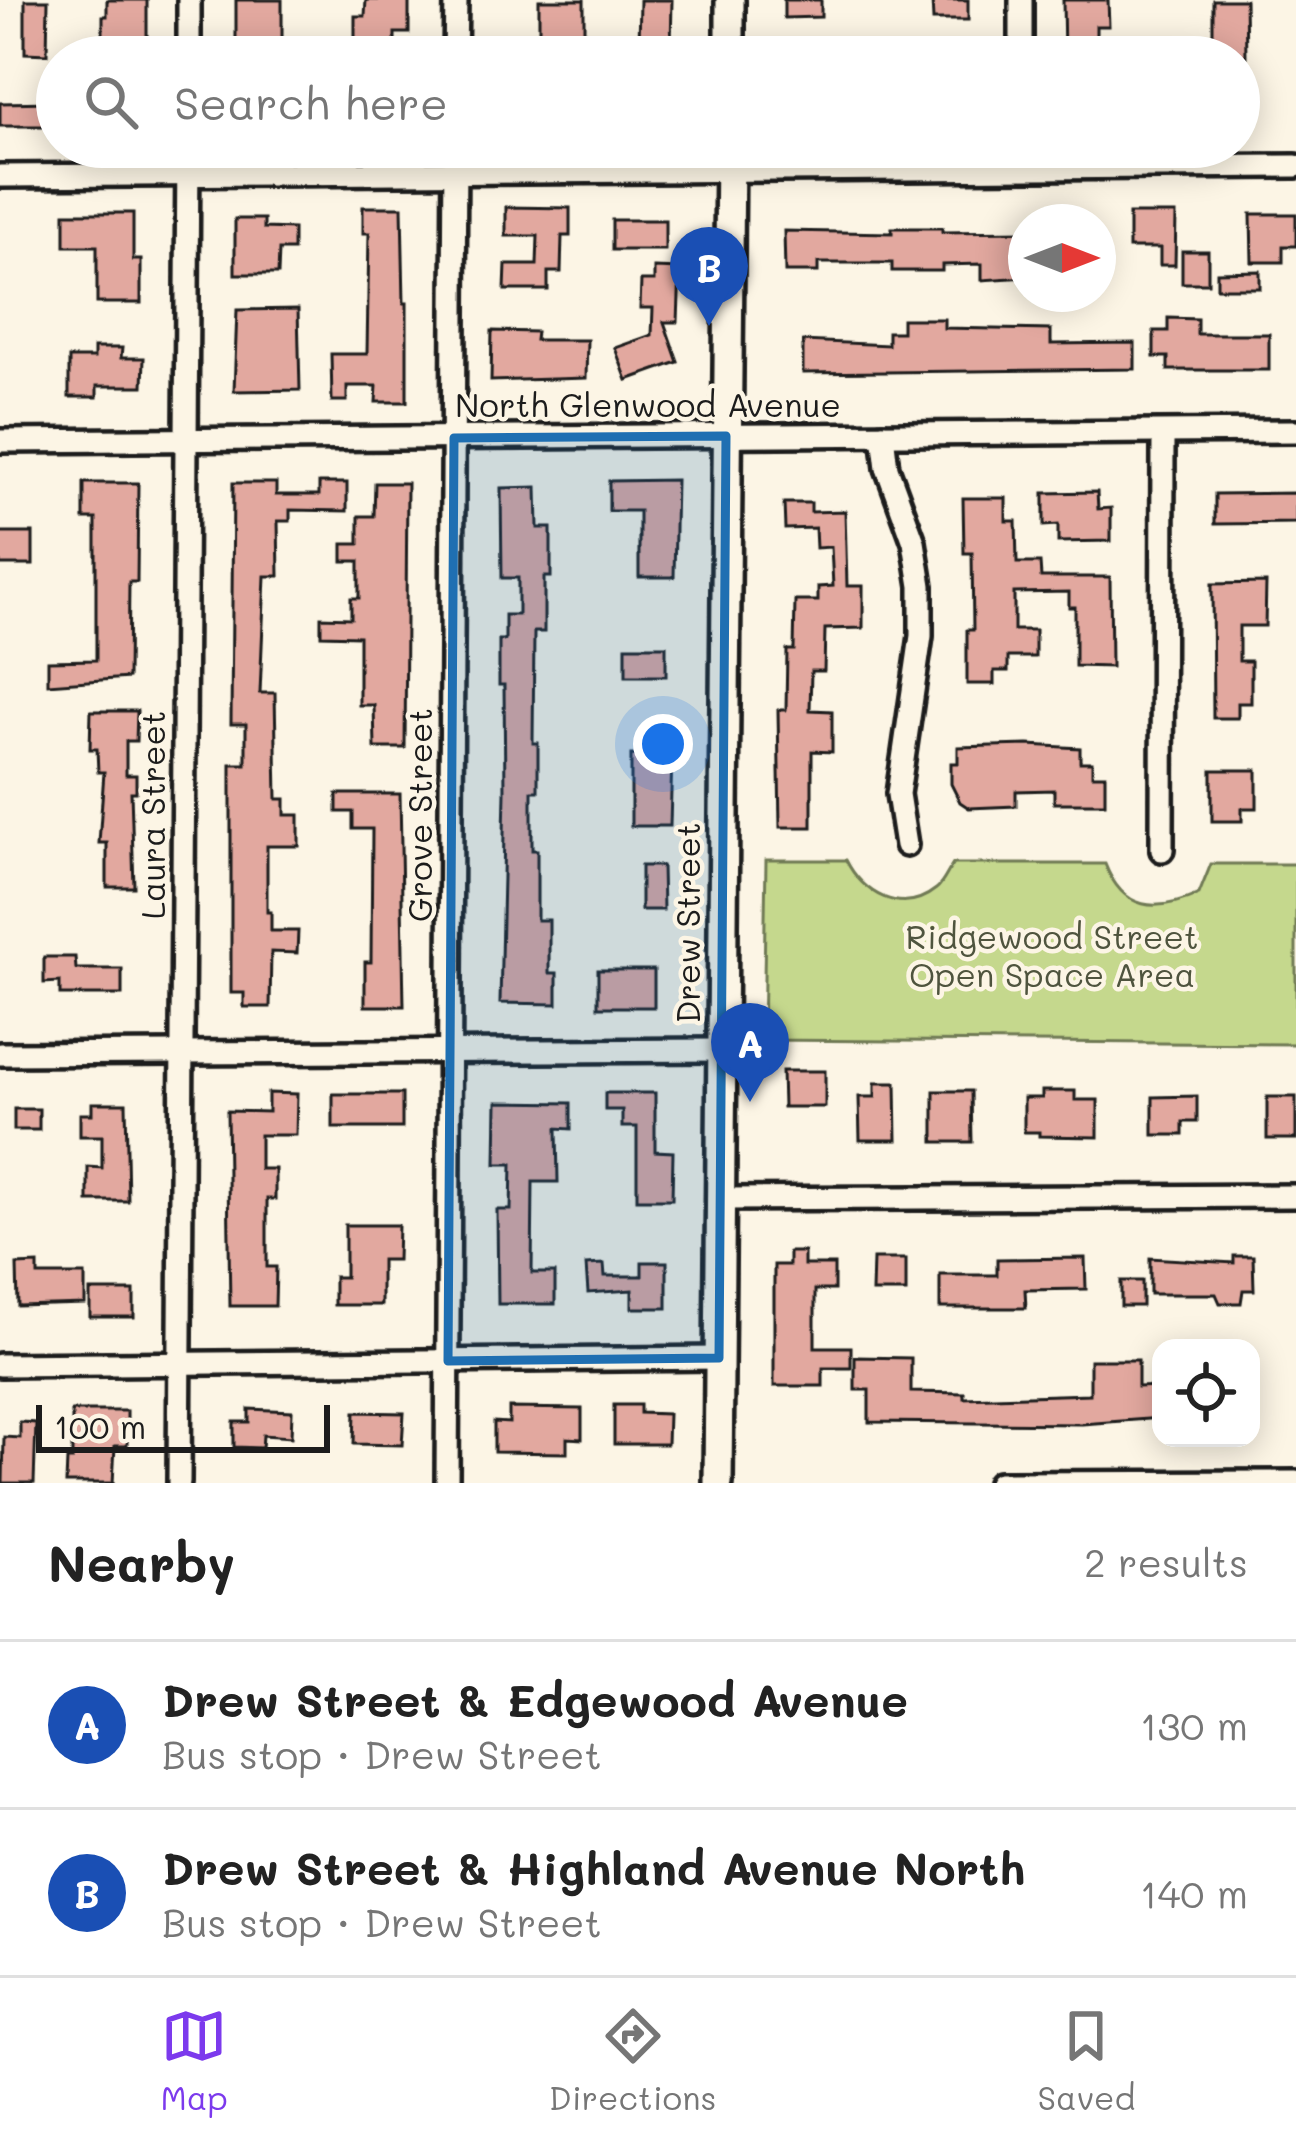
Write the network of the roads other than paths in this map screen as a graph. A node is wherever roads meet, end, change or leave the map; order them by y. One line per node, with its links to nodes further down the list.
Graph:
1 (189, 0): 5 (street)
2 (456, 0): 6 (street)
3 (730, 0): 7 (main road)
4 (1021, 0): 8 (street)
5 (189, 36)
6 (455, 36)
7 (730, 36)
8 (1021, 36)
9 (1260, 165): 10 (street)
10 (1296, 166)
11 (188, 168): 16 (street, Laura Street)
12 (454, 168): 15 (street, Grove Street)
13 (539, 168): 15 (street)
14 (730, 168): 21 (main road, Drew Street)
15 (454, 172): 16 (street); 23 (street, Grove Street)
16 (188, 175): 17 (street); 22 (street, Laura Street)
17 (0, 176)
18 (1296, 431): 19 (street, North Glenwood Avenue)
19 (1163, 433): 20 (street, North Glenwood Avenue); 26 (street)
20 (883, 434): 21 (street, North Glenwood Avenue); 25 (street)
21 (726, 436): 23 (street, North Glenwood Avenue); 27 (main road, Drew Street)
22 (186, 438): 23 (street, North Glenwood Avenue); 24 (street, North Glenwood Avenue); 29 (street, Laura Street)
23 (454, 438): 28 (street, Grove Street)
24 (0, 441)
25 (906, 844)
26 (1162, 850)
27 (721, 1050): 28 (street); 32 (main road, Drew Street)
28 (449, 1051): 29 (street); 34 (street, Grove Street)
29 (183, 1053): 30 (street); 35 (street, Laura Street)
30 (0, 1054)
31 (1296, 1196): 32 (street)
32 (720, 1199): 33 (main road, Drew Street)
33 (719, 1358): 34 (street); 40 (main road, Drew Street)
34 (448, 1361): 35 (street); 39 (street, Grove Street)
35 (180, 1362): 36 (street); 38 (street, Laura Street)
36 (0, 1365)
37 (1296, 1482): 41 (street)
38 (179, 1483)
39 (447, 1483)
40 (718, 1483)
41 (1000, 1483)

